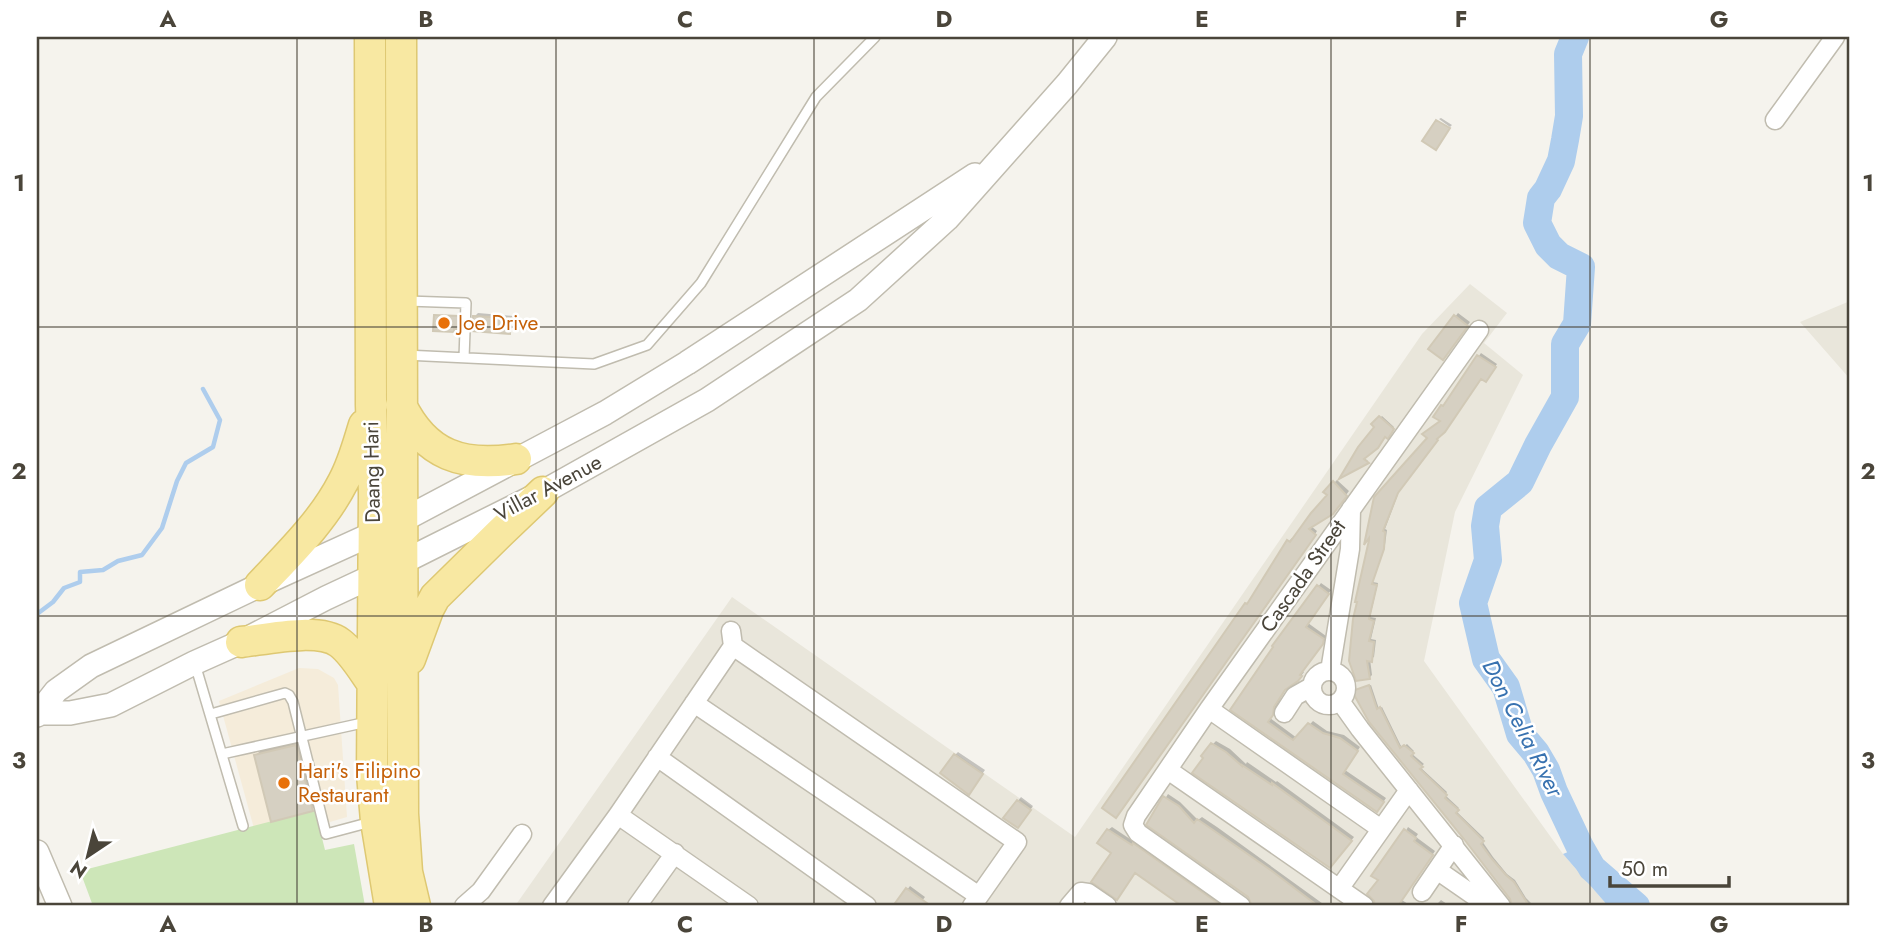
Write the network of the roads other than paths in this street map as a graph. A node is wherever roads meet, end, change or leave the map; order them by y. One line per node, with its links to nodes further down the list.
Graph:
1 (370, 37): 12 (main road, Daang Hari)
2 (401, 37): 8 (main road, Daang Hari)
3 (875, 37): 11 (lane)
4 (1105, 37): 7 (street, Villar Avenue)
5 (1835, 37): 6 (street)
6 (1775, 120)
7 (998, 160): 14 (street, Villar Avenue); 15 (street, Villar Avenue)
8 (402, 301): 10 (main road, Daang Hari); 11 (lane)
9 (1479, 330): 16 (street, Cascada Street)
10 (403, 355): 11 (lane); 13 (main road, Daang Hari)
11 (464, 358)
12 (371, 405): 18 (main road, Daang Hari); 21 (main road)
13 (401, 405): 14 (main road); 17 (main road, Daang Hari)
14 (516, 459): 17 (street, Villar Avenue)
15 (543, 492): 19 (street, Villar Avenue); 26 (main road)
16 (1351, 509): 24 (street); 30 (street, Cascada Street)
17 (403, 520): 18 (street, Villar Avenue); 19 (main road, Daang Hari)
18 (373, 534): 20 (main road, Daang Hari); 21 (street, Villar Avenue)
19 (403, 562): 20 (street, Villar Avenue); 26 (main road, Daang Hari)
20 (373, 576): 22 (street, Villar Avenue); 25 (main road, Daang Hari)
21 (260, 585): 32 (street, Villar Avenue)
22 (241, 642): 23 (street, Villar Avenue); 25 (main road)
23 (194, 663): 32 (street, Villar Avenue); 33 (lane)
24 (1330, 671): 27 (street); 28 (street)
25 (372, 682): 34 (main road, Daang Hari)
26 (402, 683): 55 (main road, Daang Hari)
27 (1311, 687): 28 (street); 31 (street)
28 (1340, 701): 39 (street)
29 (694, 703): 37 (street); 52 (street); 52 (street)
30 (1209, 709): 38 (street, Cascada Street); 43 (street)
31 (1284, 713)
32 (38, 714)
33 (211, 714): 35 (lane); 36 (lane)
34 (372, 721): 35 (lane); 41 (main road, Daang Hari)
35 (301, 737): 36 (lane); 41 (lane)
36 (222, 754): 42 (lane)
37 (657, 757): 40 (street); 60 (street)
38 (1167, 770): 49 (street); 63 (street, Cascada Street)
39 (1409, 790): 43 (street); 45 (street)
40 (618, 815): 47 (street); 57 (street)
41 (376, 821): 54 (main road, Daang Hari)
42 (243, 825)
43 (1381, 829): 49 (street)
44 (522, 834): 56 (street)
45 (1454, 845): 48 (street); 66 (street)
46 (37, 852): 53 (street)
47 (675, 853): 51 (street); 58 (street)
48 (1437, 870): 50 (street); 65 (street)
49 (1339, 889): 64 (street)
50 (1422, 892)
51 (726, 900): 59 (street)
52 (976, 901)
53 (60, 906)
54 (390, 906)
55 (415, 906)
56 (464, 906)
57 (552, 906)
58 (637, 906)
59 (749, 906)
60 (867, 906)
61 (1069, 906): 62 (street)
62 (1107, 906)
63 (1241, 906)
64 (1364, 906)
65 (1489, 906)
66 (1501, 906)

